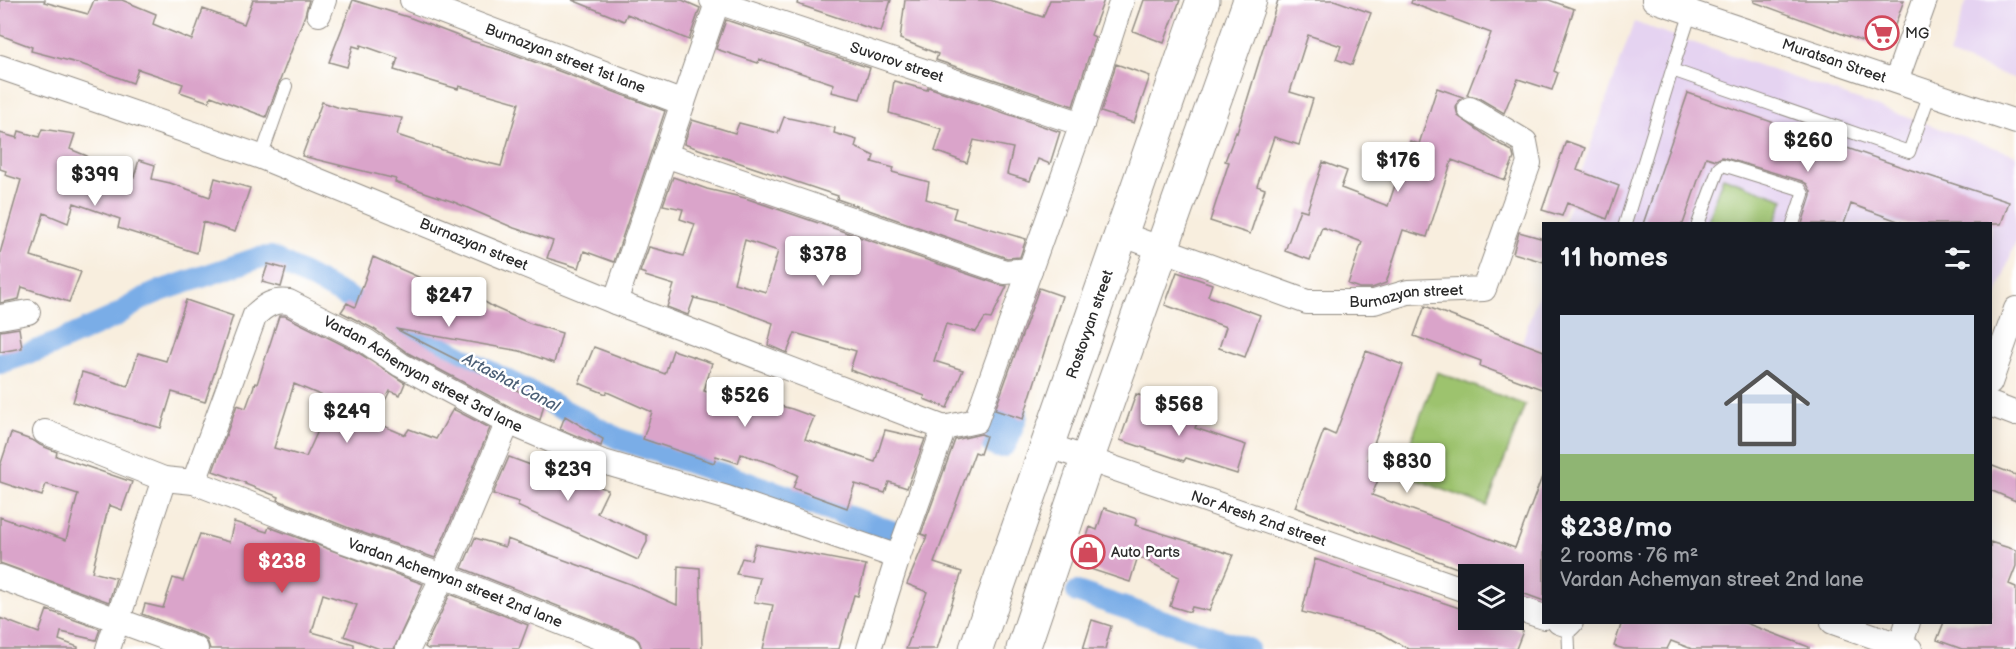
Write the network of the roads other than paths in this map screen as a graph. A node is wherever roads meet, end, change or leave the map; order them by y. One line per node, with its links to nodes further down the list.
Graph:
1 (412, 0): 14 (street, Burnazyan street 1st lane)
2 (1122, 0): 17 (street)
3 (1203, 0): 23 (main road, Rostovyan street)
4 (1250, 0): 24 (main road)
5 (1654, 0): 8 (street, Muratsan Street)
6 (1925, 0): 11 (street)
7 (716, 1): 14 (street); 17 (street, Suvorov street)
8 (1691, 12): 10 (lane); 11 (street, Muratsan Street)
9 (0, 67): 19 (street, Burnazyan street)
10 (1672, 70): 13 (lane); 20 (lane)
11 (1896, 81): 13 (street, Muratsan Street)
12 (286, 86): 19 (lane)
13 (1930, 93): 16 (street, Muratsan Street)
14 (683, 103): 18 (street)
15 (1470, 109): 24 (street, Burnazyan street)
16 (2016, 122)
17 (1082, 124): 25 (street)
18 (665, 155): 25 (street); 26 (street)
19 (261, 157): 26 (street, Burnazyan street)
20 (1626, 222)
21 (1699, 222): 22 (lane)
22 (1794, 222)
23 (1120, 234): 24 (street, Burnazyan street); 36 (main road, Rostovyan street)
24 (1162, 249): 37 (main road)
25 (1030, 270): 34 (street)
26 (615, 303): 34 (street, Burnazyan street)
27 (2016, 309): 30 (street)
28 (28, 312): 29 (street)
29 (0, 317)
30 (1992, 377)
31 (1992, 405): 32 (street)
32 (2016, 414)
33 (508, 422): 39 (street, Vardan Achemyan street 3rd lane); 40 (street, Vardan Achemyan street 3rd lane); 41 (street)
34 (944, 428): 40 (street)
35 (45, 432): 38 (street, Vardan Achemyan street 2nd lane)
36 (1047, 446): 37 (street, Nor Aresh 2nd street); 55 (main road, Rostovyan street)
37 (1087, 460): 43 (street, Nor Aresh 2nd street); 56 (main road)
38 (165, 478): 39 (street, Vardan Achemyan street 2nd lane); 46 (street)
39 (194, 482): 41 (street, Vardan Achemyan street 2nd lane)
40 (898, 557): 54 (street)
41 (443, 576): 52 (street); 53 (street, Vardan Achemyan street 2nd lane)
42 (0, 577): 46 (street)
43 (1458, 588)
44 (1524, 610): 45 (street)
45 (1542, 616)
46 (117, 621): 50 (street); 51 (street)
47 (1838, 624): 49 (street)
48 (1907, 624): 49 (street)
49 (1898, 647)
50 (108, 649)
51 (196, 649)
52 (408, 649)
53 (628, 649)
54 (869, 649)
55 (976, 649)
56 (1023, 649)

